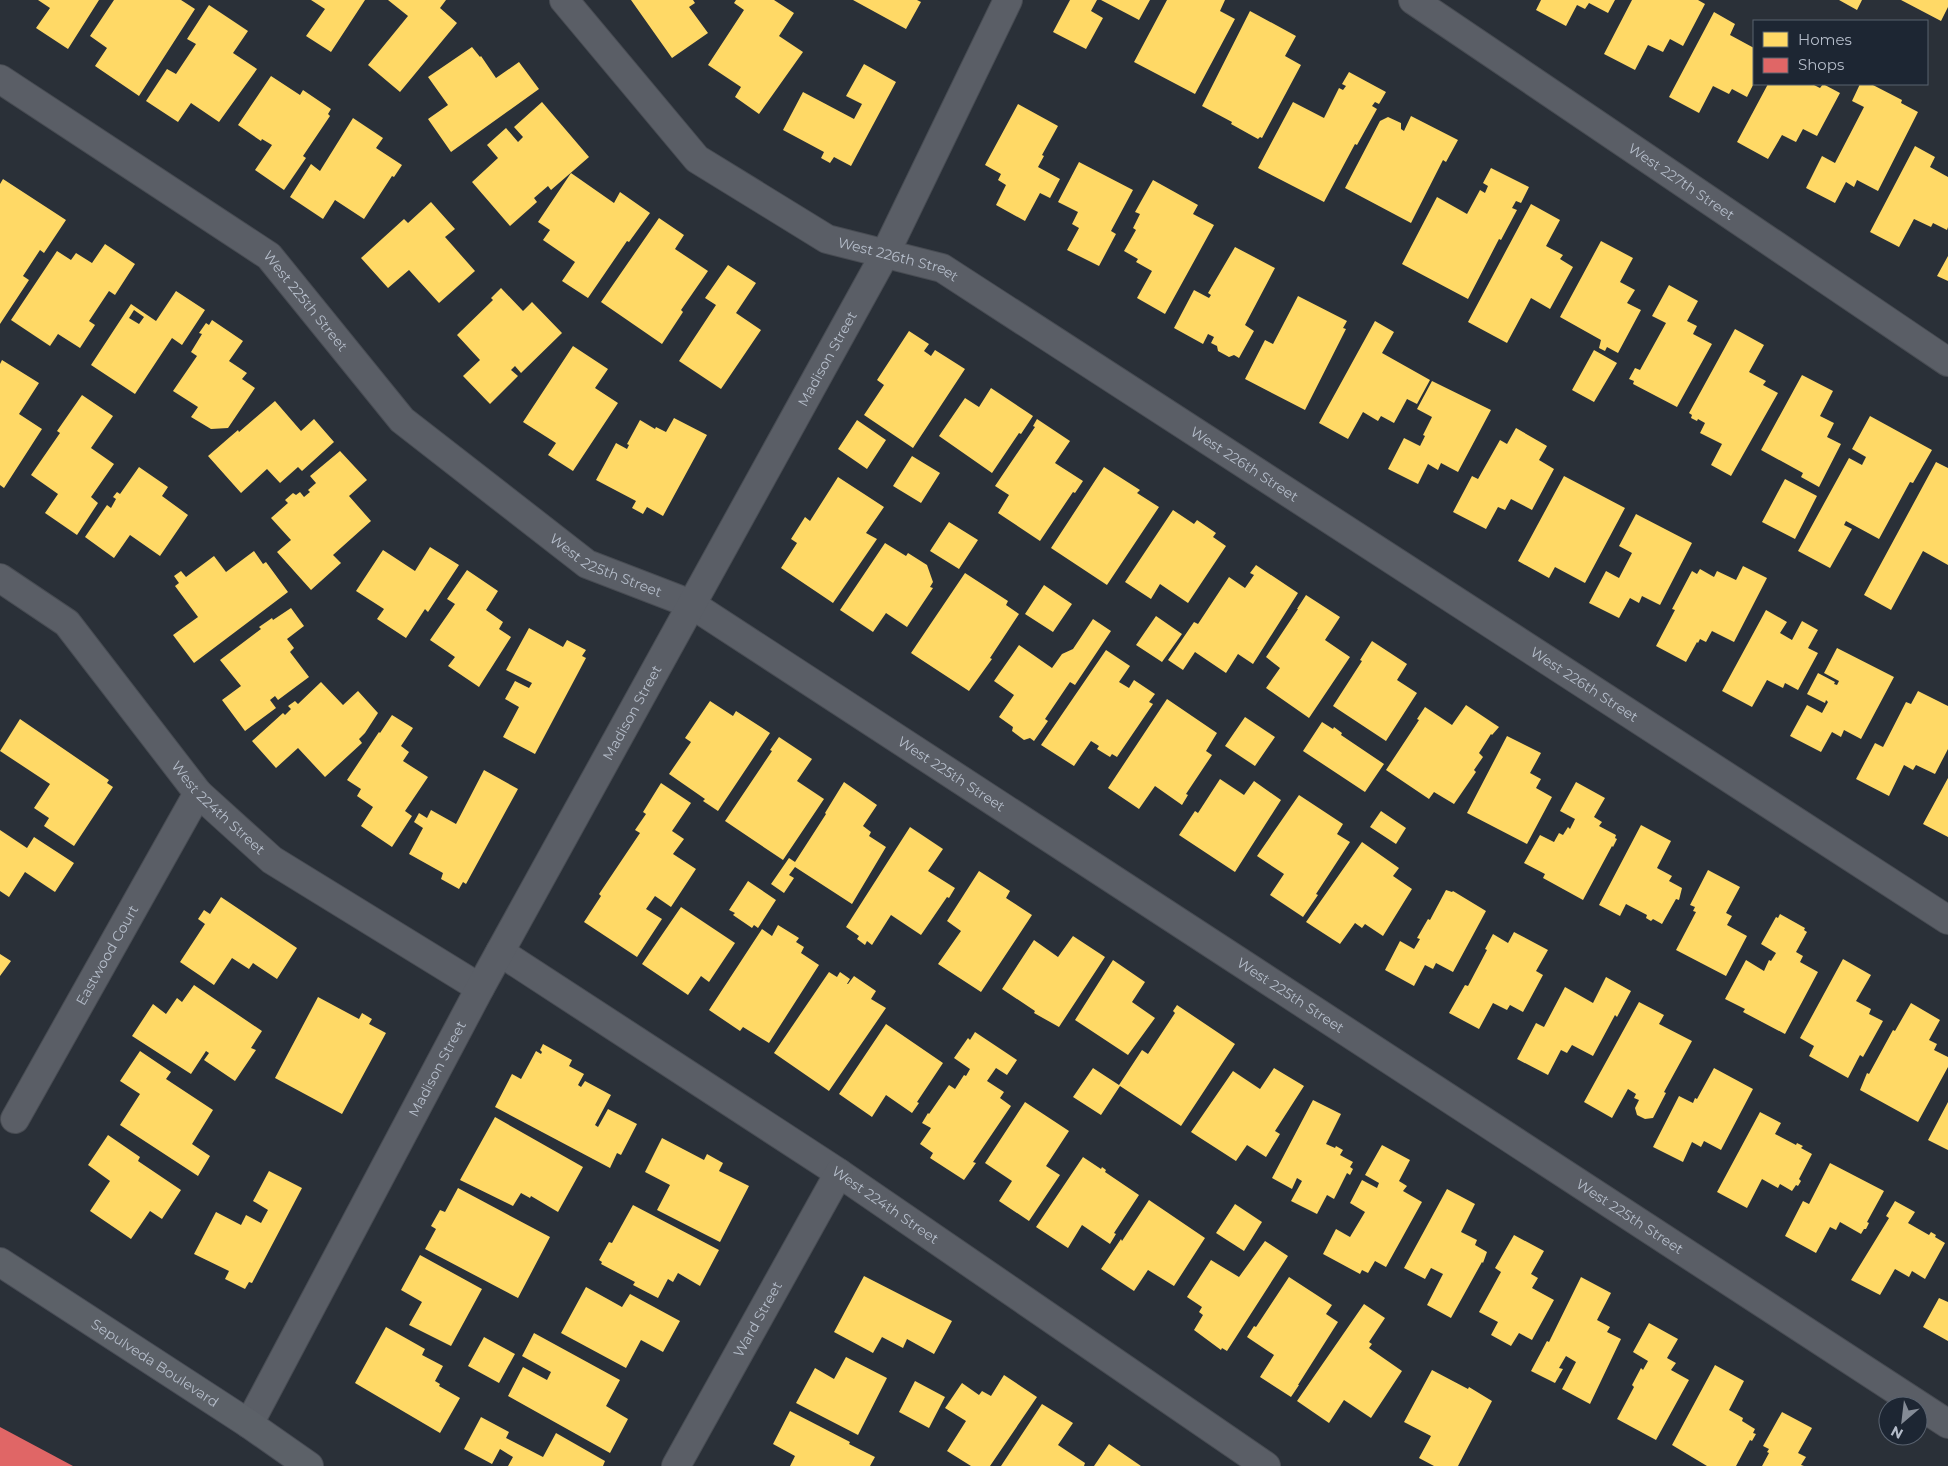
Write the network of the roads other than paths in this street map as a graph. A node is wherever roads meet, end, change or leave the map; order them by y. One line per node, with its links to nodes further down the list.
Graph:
1 (564, 0): 5 (street, West 226th Street)
2 (1008, 0): 5 (street, Madison Street)
3 (1413, 0): 6 (street, West 227th Street)
4 (0, 79): 8 (street, West 225th Street)
5 (885, 254): 8 (street, Madison Street); 10 (street, West 226th Street)
6 (1948, 362)
7 (0, 578): 9 (street, West 224th Street)
8 (691, 604): 11 (street, Madison Street); 17 (street, West 225th Street)
9 (198, 792): 12 (street, West 224th Street); 13 (street, Eastwood Court)
10 (1948, 920)
11 (500, 952): 12 (street, Madison Street); 14 (street, West 224th Street)
12 (480, 988): 16 (street, Madison Street)
13 (15, 1119)
14 (839, 1173): 19 (street, Ward Street); 20 (street, West 224th Street)
15 (0, 1262): 16 (main road, Sepulveda Boulevard)
16 (249, 1424): 18 (main road, Sepulveda Boulevard)
17 (1948, 1424)
18 (309, 1466)
19 (676, 1466)
20 (1266, 1466)

